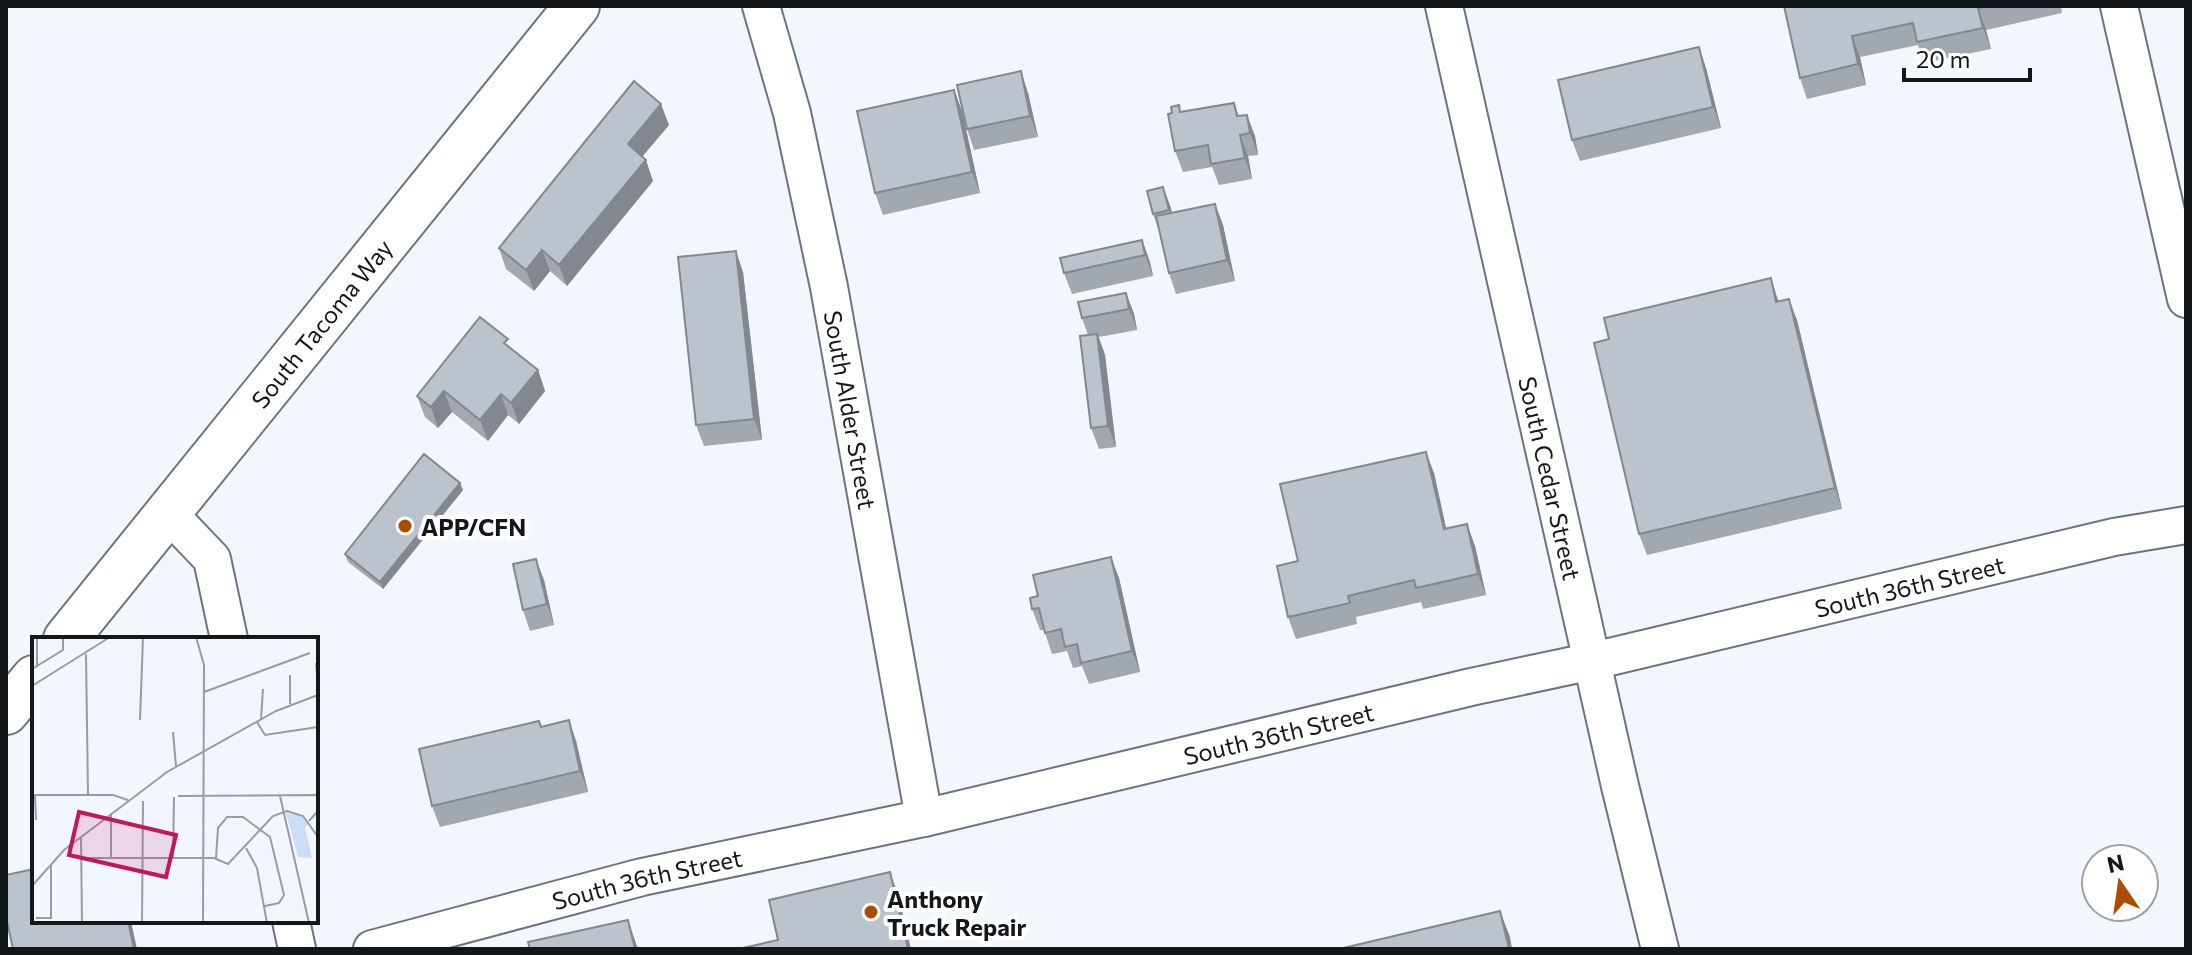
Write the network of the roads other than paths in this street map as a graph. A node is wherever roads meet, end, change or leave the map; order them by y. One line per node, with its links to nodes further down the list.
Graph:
1 (577, 6): 6 (main road, South Tacoma Way)
2 (761, 6): 13 (street, South Alder Street)
3 (1444, 6): 10 (street, South Cedar Street)
4 (2119, 6): 5 (street)
5 (2186, 299)
6 (168, 513): 8 (main road, South Tacoma Way); 9 (street)
7 (2186, 525): 10 (street, South 36th Street)
8 (68, 637)
9 (229, 637)
10 (1593, 661): 13 (street, South 36th Street); 17 (street, South Cedar Street)
11 (32, 680): 12 (main road)
12 (6, 712)
13 (924, 818): 16 (street, South 36th Street)
14 (291, 923): 15 (street)
15 (297, 949)
16 (372, 949)
17 (1660, 949)

